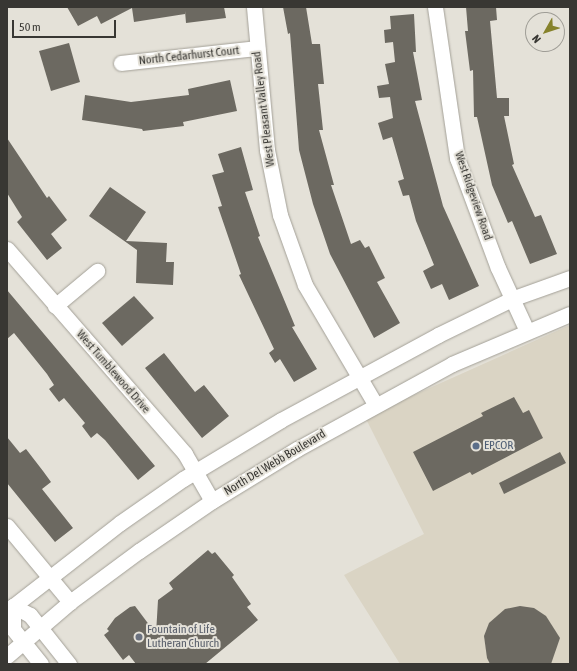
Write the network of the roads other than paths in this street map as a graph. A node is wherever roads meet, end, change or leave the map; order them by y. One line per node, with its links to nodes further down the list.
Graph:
1 (254, 7): 3 (street, West Pleasant Valley Road)
2 (435, 7): 8 (street, West Ridgeview Road)
3 (257, 48): 4 (street, North Cedarhurst Court); 12 (street, West Pleasant Valley Road)
4 (121, 63)
5 (7, 249): 9 (street, West Tumblewood Drive)
6 (96, 272): 9 (street)
7 (570, 278): 8 (street)
8 (514, 298): 11 (street, West Ridgeview Road); 12 (street)
9 (55, 306): 14 (street, West Tumblewood Drive)
10 (570, 314): 11 (street, North Del Webb Boulevard)
11 (527, 331): 13 (street, North Del Webb Boulevard)
12 (360, 375): 13 (street, West Pleasant Valley Road); 14 (street)
13 (375, 404): 15 (street, North Del Webb Boulevard)
14 (194, 473): 15 (street, West Tumblewood Drive); 17 (street)
15 (212, 501): 18 (street, North Del Webb Boulevard)
16 (7, 526): 17 (street)
17 (51, 578): 18 (street); 19 (street)
18 (70, 602): 20 (street, North Del Webb Boulevard)
19 (10, 608): 20 (street); 21 (street)
20 (40, 628): 21 (street, North Del Webb Boulevard); 24 (street)
21 (24, 642): 22 (street, North Del Webb Boulevard); 23 (street)
22 (7, 656)
23 (41, 664)
24 (69, 664)

